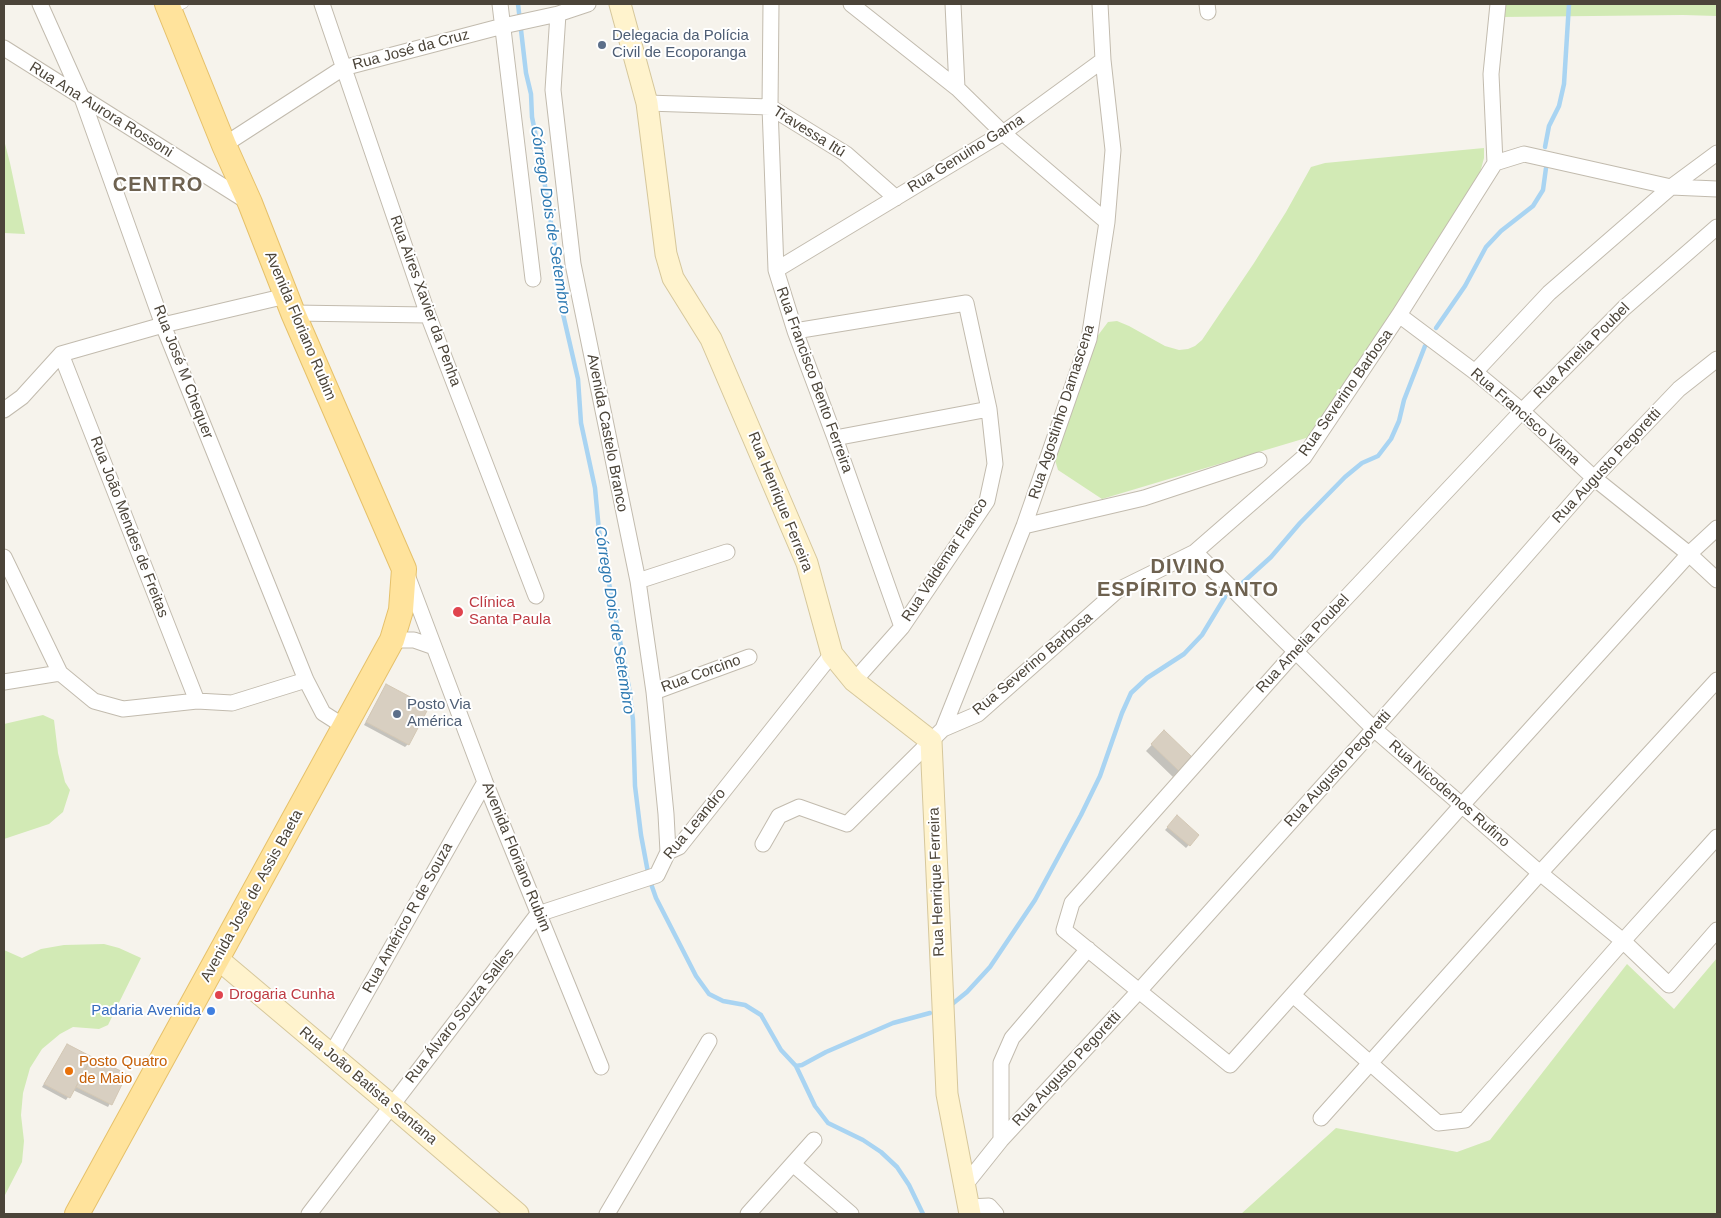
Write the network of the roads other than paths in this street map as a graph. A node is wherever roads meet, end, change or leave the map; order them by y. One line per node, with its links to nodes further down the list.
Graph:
1 (40, 4): 18 (street, Rua José M Chequer)
2 (322, 4): 16 (street, Rua Aires Xavier da Penha)
3 (500, 4): 13 (street)
4 (588, 4): 12 (street, Rua José da Cruz)
5 (620, 4): 19 (street, Rua Henrique Ferreira)
6 (771, 4): 20 (street, Rua Francisco Bento Ferreira)
7 (851, 4): 17 (street)
8 (953, 4): 17 (street)
9 (1100, 4): 15 (street)
10 (1498, 4): 24 (street)
11 (174, 6): 22 (main road, Avenida Floriano Rubim)
12 (558, 14): 13 (street, Rua José da Cruz); 55 (street, Avenida Castelo Branco)
13 (504, 26): 16 (street, Rua José da Cruz); 32 (street)
14 (4, 48): 18 (street, Rua Ana Aurora Rossoni)
15 (1103, 60): 21 (street, Rua Genuino Gama); 29 (street, Rua Agostinho Damascena)
16 (343, 68): 22 (street, Rua José da Cruz); 34 (street, Rua Aires Xavier da Penha)
17 (957, 88): 21 (street)
18 (82, 98): 28 (street, Rua Ana Aurora Rossoni); 36 (street, Rua José M Chequer)
19 (647, 103): 20 (street, Travessa Itú); 61 (street, Rua Henrique Ferreira)
20 (770, 107): 27 (street, Travessa Itú); 31 (street, Rua Francisco Bento Ferreira)
21 (1003, 132): 27 (street, Rua Genuino Gama); 29 (street)
22 (224, 145): 28 (main road, Avenida Floriano Rubim)
23 (1717, 153): 25 (street)
24 (1494, 163): 25 (street); 35 (street, Rua Severino Barbosa)
25 (1671, 187): 26 (street); 40 (street)
26 (1717, 189)
27 (896, 198): 31 (street, Rua Genuino Gama)
28 (250, 203): 33 (main road, Avenida Floriano Rubim)
29 (1108, 222): 47 (street, Rua Agostinho Damascena)
30 (1717, 226): 43 (street, Rua Amelia Poubel)
31 (776, 270): 37 (street, Rua Francisco Bento Ferreira)
32 (534, 279)
33 (289, 304): 34 (street); 36 (street); 53 (main road, Avenida Floriano Rubim)
34 (428, 315): 56 (street, Rua Aires Xavier da Penha)
35 (1400, 315): 40 (street, Rua Francisco Viana); 50 (street, Rua Severino Barbosa)
36 (163, 324): 38 (street); 64 (street, Rua José M Chequer)
37 (795, 331): 41 (street, Rua Valdemar Fianco); 44 (street, Rua Francisco Bento Ferreira)
38 (61, 354): 42 (street); 69 (street, Rua João Mendes de Freitas)
39 (1717, 359): 46 (street, Rua Augusto Pegoretti)
40 (1475, 372): 43 (street, Rua Francisco Viana)
41 (989, 409): 44 (street); 57 (street, Rua Valdemar Fianco)
42 (4, 410)
43 (1522, 411): 46 (street, Rua Francisco Viana); 60 (street, Rua Amelia Poubel)
44 (835, 438): 57 (street, Rua Francisco Bento Ferreira)
45 (1259, 460): 47 (street, Rua Agostinho Damascena)
46 (1594, 478): 51 (street, Rua Francisco Viana); 71 (street, Rua Augusto Pegoretti)
47 (1024, 526): 72 (street, Rua Agostinho Damascena)
48 (1717, 528): 51 (street)
49 (726, 552): 55 (street)
50 (1195, 552): 60 (street, Rua Nicodemos Rufino); 72 (street, Rua Severino Barbosa)
51 (1689, 554): 54 (street, Rua Francisco Viana); 74 (street)
52 (4, 557): 63 (street)
53 (404, 569): 58 (main road, Avenida José de Assis Baeta); 59 (street, Avenida Floriano Rubim)
54 (1717, 580)
55 (638, 581): 68 (street, Avenida Castelo Branco)
56 (536, 596)
57 (902, 627): 67 (street, Rua Valdemar Fianco)
58 (392, 640): 59 (street); 70 (main road, Avenida José de Assis Baeta)
59 (434, 647): 73 (street, Avenida Floriano Rubim)
60 (1296, 651): 71 (street, Rua Nicodemos Rufino); 82 (street, Rua Amelia Poubel)
61 (832, 654): 67 (street, Rua Henrique Ferreira); 77 (street, Rua Leandro)
62 (749, 656): 68 (street, Rua Corcino)
63 (60, 673): 66 (street); 69 (street)
64 (306, 680): 69 (street); 70 (street, Rua José M Chequer)
65 (1717, 680): 78 (street)
66 (4, 682)
67 (854, 682): 72 (street, Rua Henrique Ferreira)
68 (654, 692): 77 (street, Avenida Castelo Branco)
69 (197, 701)
70 (345, 727): 83 (main road, Avenida José de Assis Baeta)
71 (1374, 729): 74 (street, Rua Nicodemos Rufino); 84 (street, Rua Augusto Pegoretti)
72 (937, 735): 76 (street, Rua Agostinho Damascena); 95 (street, Rua Henrique Ferreira)
73 (485, 782): 79 (street, Avenida Floriano Rubim); 87 (street, Rua Américo R de Souza)
74 (1462, 805): 78 (street, Rua Nicodemos Rufino); 85 (street)
75 (1717, 837): 81 (street)
76 (763, 844)
77 (668, 852): 79 (street, Rua Leandro)
78 (1540, 873): 81 (street, Rua Nicodemos Rufino); 88 (street)
79 (538, 914): 89 (street, Avenida Floriano Rubim); 90 (street, Rua Álvaro Souza Salles)
80 (1717, 930): 81 (street, Rua Nicodemos Rufino)
81 (1623, 941): 88 (street)
82 (1088, 949): 84 (street, Rua Amelia Poubel); 93 (street)
83 (218, 959): 87 (street, Rua João Batista Santana); 97 (main road, Avenida José de Assis Baeta)
84 (1139, 991): 85 (street, Rua Amelia Poubel); 93 (street, Rua Augusto Pegoretti)
85 (1293, 995): 88 (street)
86 (709, 1041): 100 (street)
87 (331, 1055): 90 (street, Rua João Batista Santana)
88 (1371, 1063): 91 (street)
89 (602, 1067)
90 (391, 1105): 98 (street, Rua Álvaro Souza Salles); 99 (street, Rua João Batista Santana)
91 (1321, 1118)
92 (814, 1140): 94 (street)
93 (1001, 1140): 95 (street, Rua Augusto Pegoretti)
94 (793, 1164): 101 (street); 102 (street)
95 (965, 1185): 96 (street, Rua Henrique Ferreira)
96 (969, 1211): 103 (street)
97 (76, 1214)
98 (309, 1214)
99 (517, 1214)
100 (606, 1214)
101 (748, 1214)
102 (851, 1214)
103 (996, 1214)

